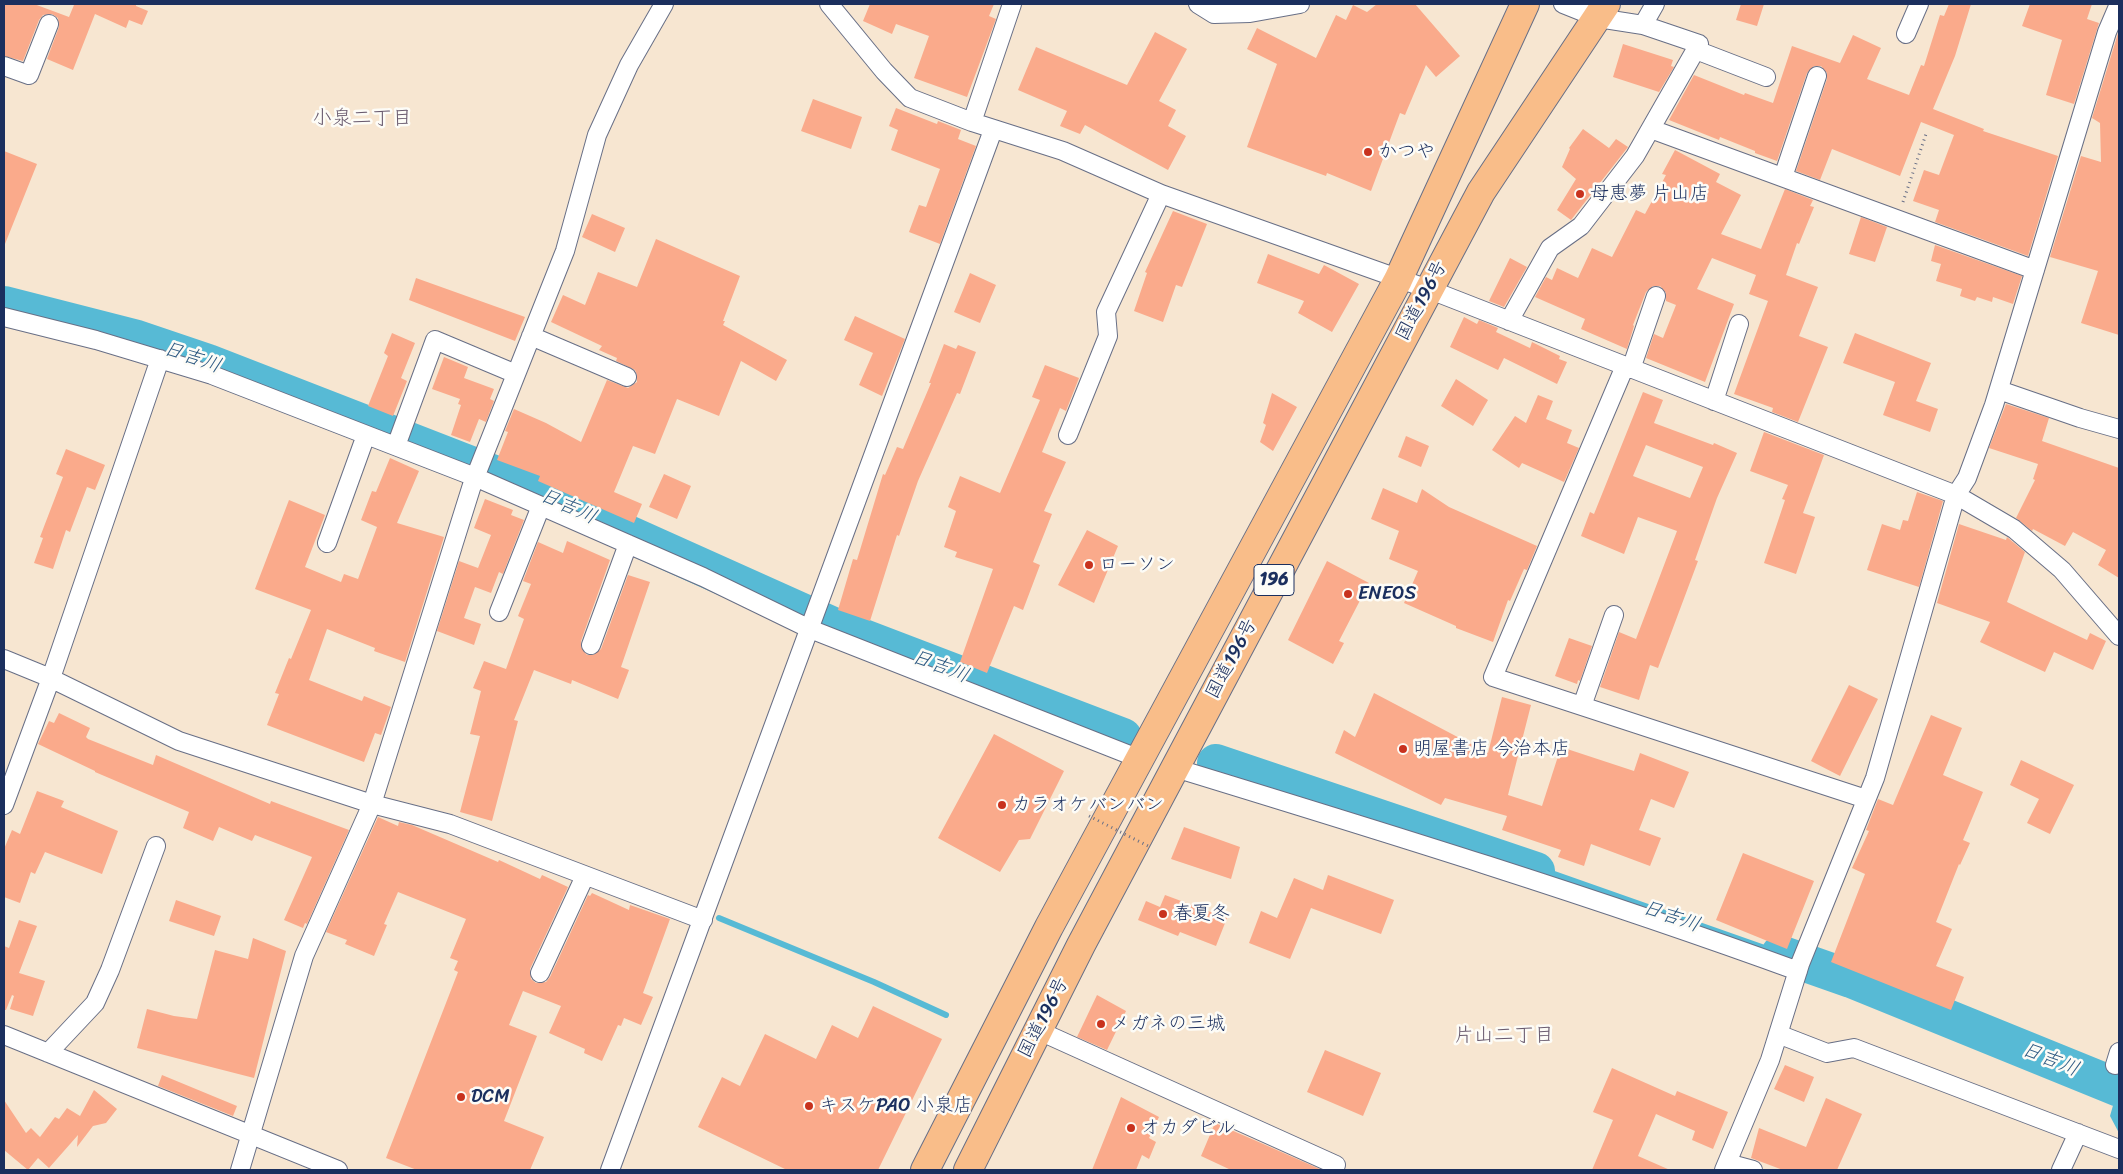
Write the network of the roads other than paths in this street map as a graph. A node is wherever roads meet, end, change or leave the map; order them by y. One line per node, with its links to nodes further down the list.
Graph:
1 (664, 4): 31 (street)
2 (829, 4): 19 (street)
3 (1012, 4): 19 (street)
4 (1198, 4): 5 (street)
5 (1300, 4)
6 (1525, 4): 25 (highway, 国道196号 / 196)
7 (1563, 4): 11 (street)
8 (1655, 4): 13 (street)
9 (1919, 4): 14 (street)
10 (2119, 4): 24 (street)
11 (1602, 11): 13 (street); 26 (highway, 国道196号 / 196)
12 (50, 24): 16 (street)
13 (1643, 25): 15 (street)
14 (1906, 34)
15 (1696, 50): 18 (street); 20 (street)
16 (4, 66)
17 (1817, 76): 22 (street)
18 (1766, 77)
19 (972, 122): 21 (street)
20 (1651, 129): 22 (street); 29 (street)
21 (993, 130): 23 (street); 49 (street)
22 (1783, 177): 24 (street)
23 (1161, 194): 25 (street); 40 (street)
24 (2035, 270): 36 (street)
25 (1398, 280): 26 (street); 55 (highway, 国道196号 / 196)
26 (1428, 290): 29 (street); 56 (highway, 国道196号 / 196)
27 (1656, 296): 33 (street)
28 (4, 317): 32 (street)
29 (1509, 321): 33 (street)
30 (1739, 324): 37 (street)
31 (531, 336): 34 (street); 35 (street)
32 (160, 359): 39 (street); 53 (street)
33 (1628, 367): 37 (street); 54 (street)
34 (516, 374): 41 (street); 42 (street)
35 (627, 378)
36 (1999, 390): 38 (street); 43 (street)
37 (1714, 401): 43 (street)
38 (2119, 429)
39 (366, 435): 41 (street); 45 (street)
40 (1068, 435)
41 (396, 446): 42 (street)
42 (475, 477): 44 (street); 58 (street)
43 (1956, 494): 50 (street); 57 (street)
44 (540, 506): 46 (street); 47 (street)
45 (327, 543)
46 (628, 544): 49 (street); 51 (street)
47 (500, 612)
48 (1614, 615): 54 (street)
49 (810, 629): 55 (street); 62 (street)
50 (2119, 636)
51 (591, 645)
52 (4, 659): 53 (street)
53 (51, 678): 58 (street); 59 (street)
54 (1582, 706): 57 (street)
55 (1140, 759): 77 (highway, 国道196号 / 196)
56 (1175, 768): 63 (street); 65 (highway, 国道196号 / 196)
57 (1866, 799): 63 (street)
58 (372, 804): 61 (street); 70 (street)
59 (4, 805)
60 (156, 846): 68 (street)
61 (585, 876): 62 (street); 64 (street)
62 (703, 920): 76 (street)
63 (1801, 962): 66 (street)
64 (540, 973)
65 (1037, 1030): 73 (street); 78 (highway, 国道196号 / 196)
66 (1778, 1034): 69 (street); 72 (street)
67 (4, 1035): 68 (street)
68 (48, 1053): 70 (street)
69 (2078, 1133): 71 (street); 80 (street)
70 (251, 1135): 74 (street); 75 (street)
71 (2119, 1149)
72 (1726, 1166): 79 (street)
73 (1340, 1169)
74 (240, 1170)
75 (338, 1170)
76 (610, 1170)
77 (925, 1170)
78 (968, 1170)
79 (1752, 1170)
80 (2061, 1170)

